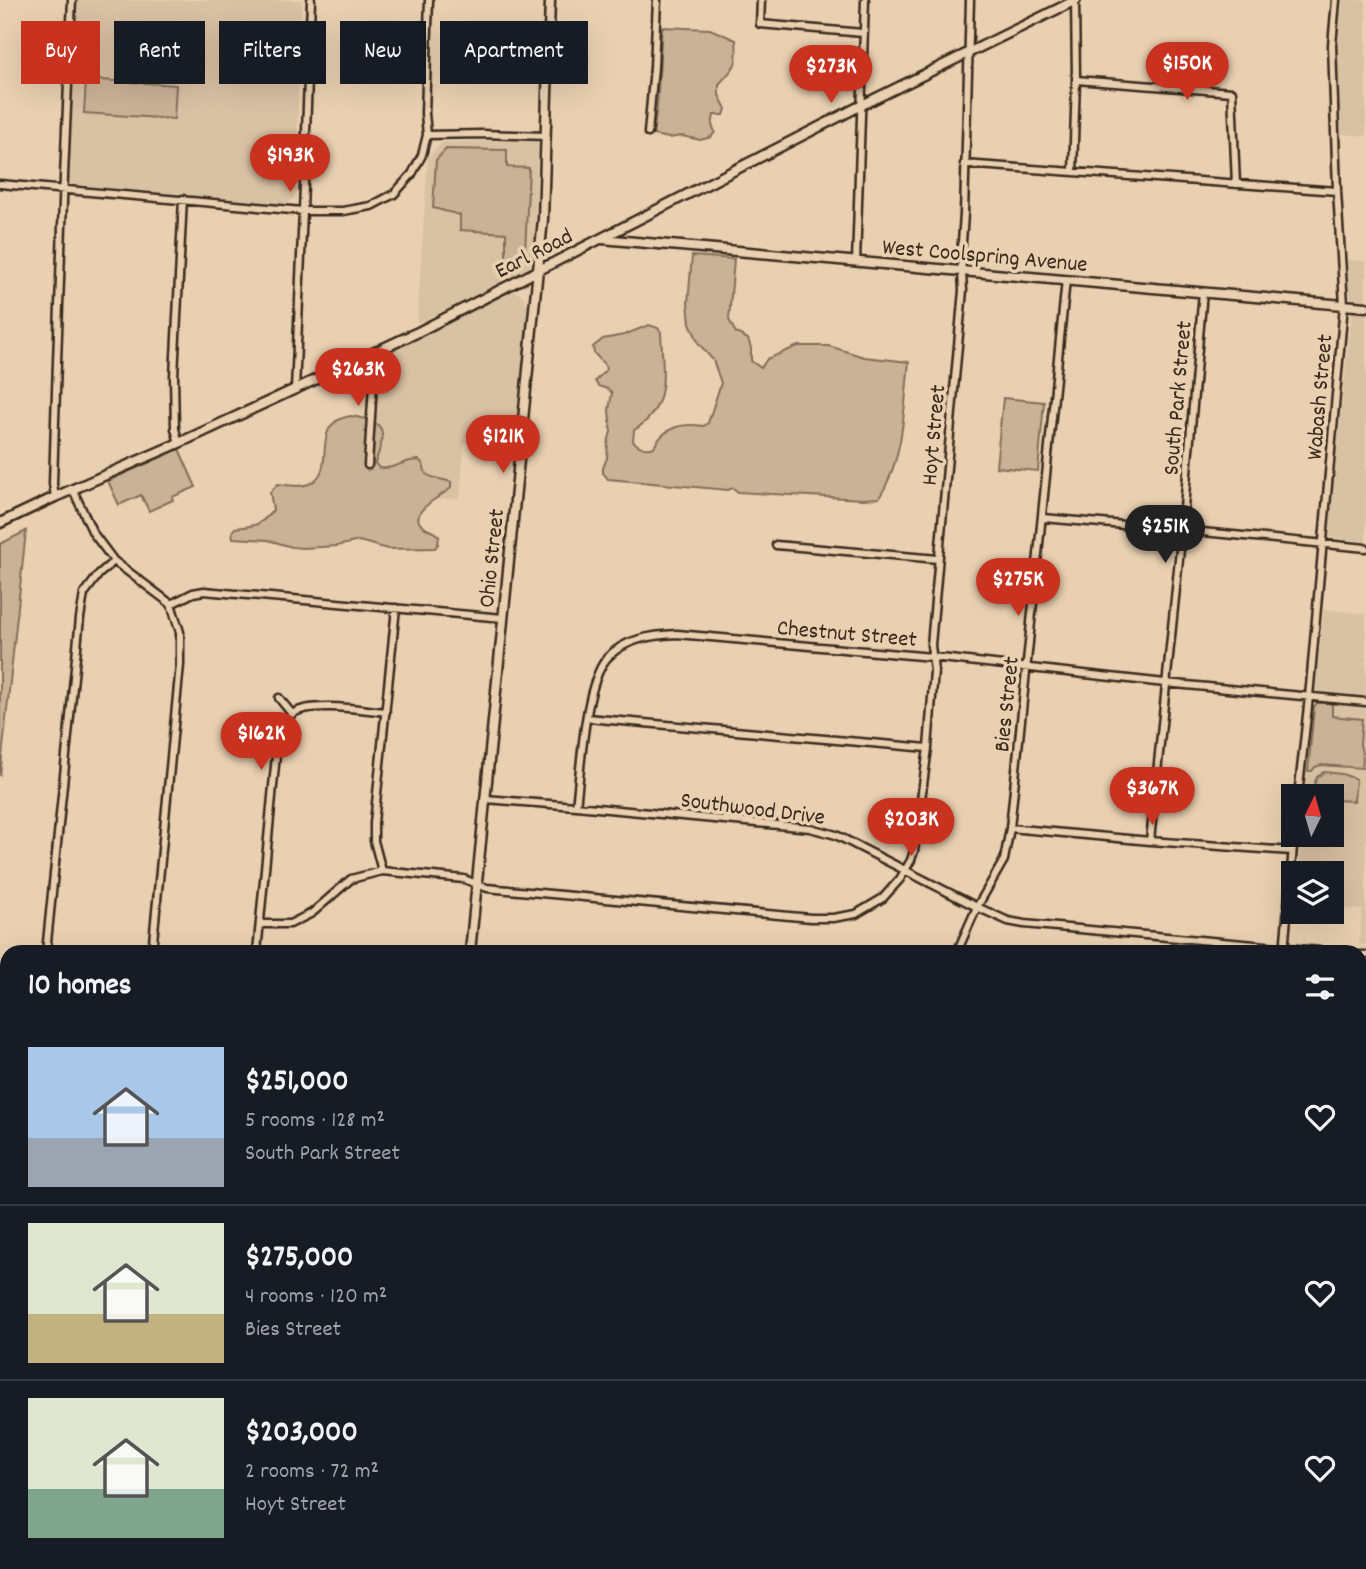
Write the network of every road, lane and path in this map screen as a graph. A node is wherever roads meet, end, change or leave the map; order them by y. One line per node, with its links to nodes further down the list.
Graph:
1 (72, 0): 22 (street)
2 (311, 0): 25 (street)
3 (429, 0): 16 (street)
4 (550, 0): 17 (street, Ohio Street)
5 (657, 0): 15 (street)
6 (761, 0): 11 (street)
7 (865, 0): 11 (street)
8 (970, 0): 12 (street, Hoyt Street)
9 (1075, 0): 12 (street, Earl Road); 13 (street)
10 (1336, 0): 23 (street, Wabash Street)
11 (863, 33): 14 (street)
12 (967, 53): 14 (street, Earl Road); 18 (street, Hoyt Street)
13 (1076, 80): 19 (street); 21 (street)
14 (860, 106): 26 (street, Earl Road); 27 (street)
15 (648, 133)
16 (427, 135): 17 (street); 25 (street)
17 (545, 136): 28 (street, Ohio Street)
18 (964, 164): 19 (street); 29 (street, Hoyt Street)
19 (1073, 172): 21 (street)
20 (0, 184): 22 (street)
21 (1236, 184): 23 (street)
22 (62, 189): 24 (street); 39 (street)
23 (1337, 191): 32 (street, Wabash Street)
24 (183, 199): 25 (street); 36 (street)
25 (303, 211): 35 (street)
26 (601, 239): 27 (street, West Coolspring Avenue); 28 (street, Earl Road)
27 (856, 262): 29 (street, West Coolspring Avenue)
28 (538, 272): 34 (street, Earl Road); 50 (street, Ohio Street)
29 (962, 272): 30 (street, West Coolspring Avenue); 46 (street, Hoyt Street)
30 (1066, 280): 31 (street, West Coolspring Avenue); 40 (street, Bies Street)
31 (1203, 292): 32 (street, West Coolspring Avenue); 42 (street, South Park Street)
32 (1344, 305): 33 (street, West Coolspring Avenue); 43 (street, Wabash Street)
33 (1366, 307)
34 (375, 352): 35 (street, Earl Road); 37 (street)
35 (295, 390): 36 (street, Earl Road)
36 (179, 443): 38 (street, Earl Road)
37 (368, 465)
38 (73, 490): 39 (street, Earl Road); 47 (street)
39 (55, 497): 41 (street, Earl Road)
40 (1043, 518): 42 (street); 52 (street, Bies Street)
41 (0, 523)
42 (1182, 530): 43 (street); 53 (street, South Park Street)
43 (1322, 544): 45 (street); 54 (street, Wabash Street)
44 (776, 545): 46 (street)
45 (1366, 548)
46 (938, 559): 51 (street, Hoyt Street)
47 (114, 561): 48 (street); 73 (street)
48 (172, 604): 49 (street); 74 (street)
49 (396, 608): 50 (street); 57 (street)
50 (503, 618): 62 (street, Ohio Street)
51 (932, 657): 52 (street, Chestnut Street); 59 (street, Chestnut Street); 60 (street, Hoyt Street)
52 (1026, 669): 53 (street, Chestnut Street); 64 (street, Bies Street)
53 (1165, 683): 54 (street, Chestnut Street); 65 (street, South Park Street)
54 (1309, 697): 56 (street, Chestnut Street); 61 (street, Wabash Street)
55 (279, 698): 58 (street)
56 (1366, 702)
57 (386, 712): 58 (street); 69 (street)
58 (292, 714): 72 (street)
59 (587, 718): 60 (street); 63 (street, Chestnut Street)
60 (928, 748): 68 (street, Hoyt Street)
61 (1299, 784)
62 (485, 799): 63 (street, Southwood Drive); 70 (street, Ohio Street)
63 (576, 806): 68 (street, Southwood Drive)
64 (1010, 828): 65 (street); 71 (street, Bies Street)
65 (1150, 841): 67 (street)
66 (1292, 847): 67 (street)
67 (1292, 851): 79 (street)
68 (906, 870): 70 (street); 71 (street, Southwood Drive)
69 (382, 871): 70 (street); 72 (street)
70 (477, 885): 76 (street, Ohio Street)
71 (977, 907): 77 (street, Bies Street); 78 (street, Southwood Drive)
72 (260, 924): 75 (street)
73 (47, 945)
74 (153, 945)
75 (258, 945)
76 (471, 945)
77 (960, 945)
78 (1234, 945)
79 (1284, 945)

